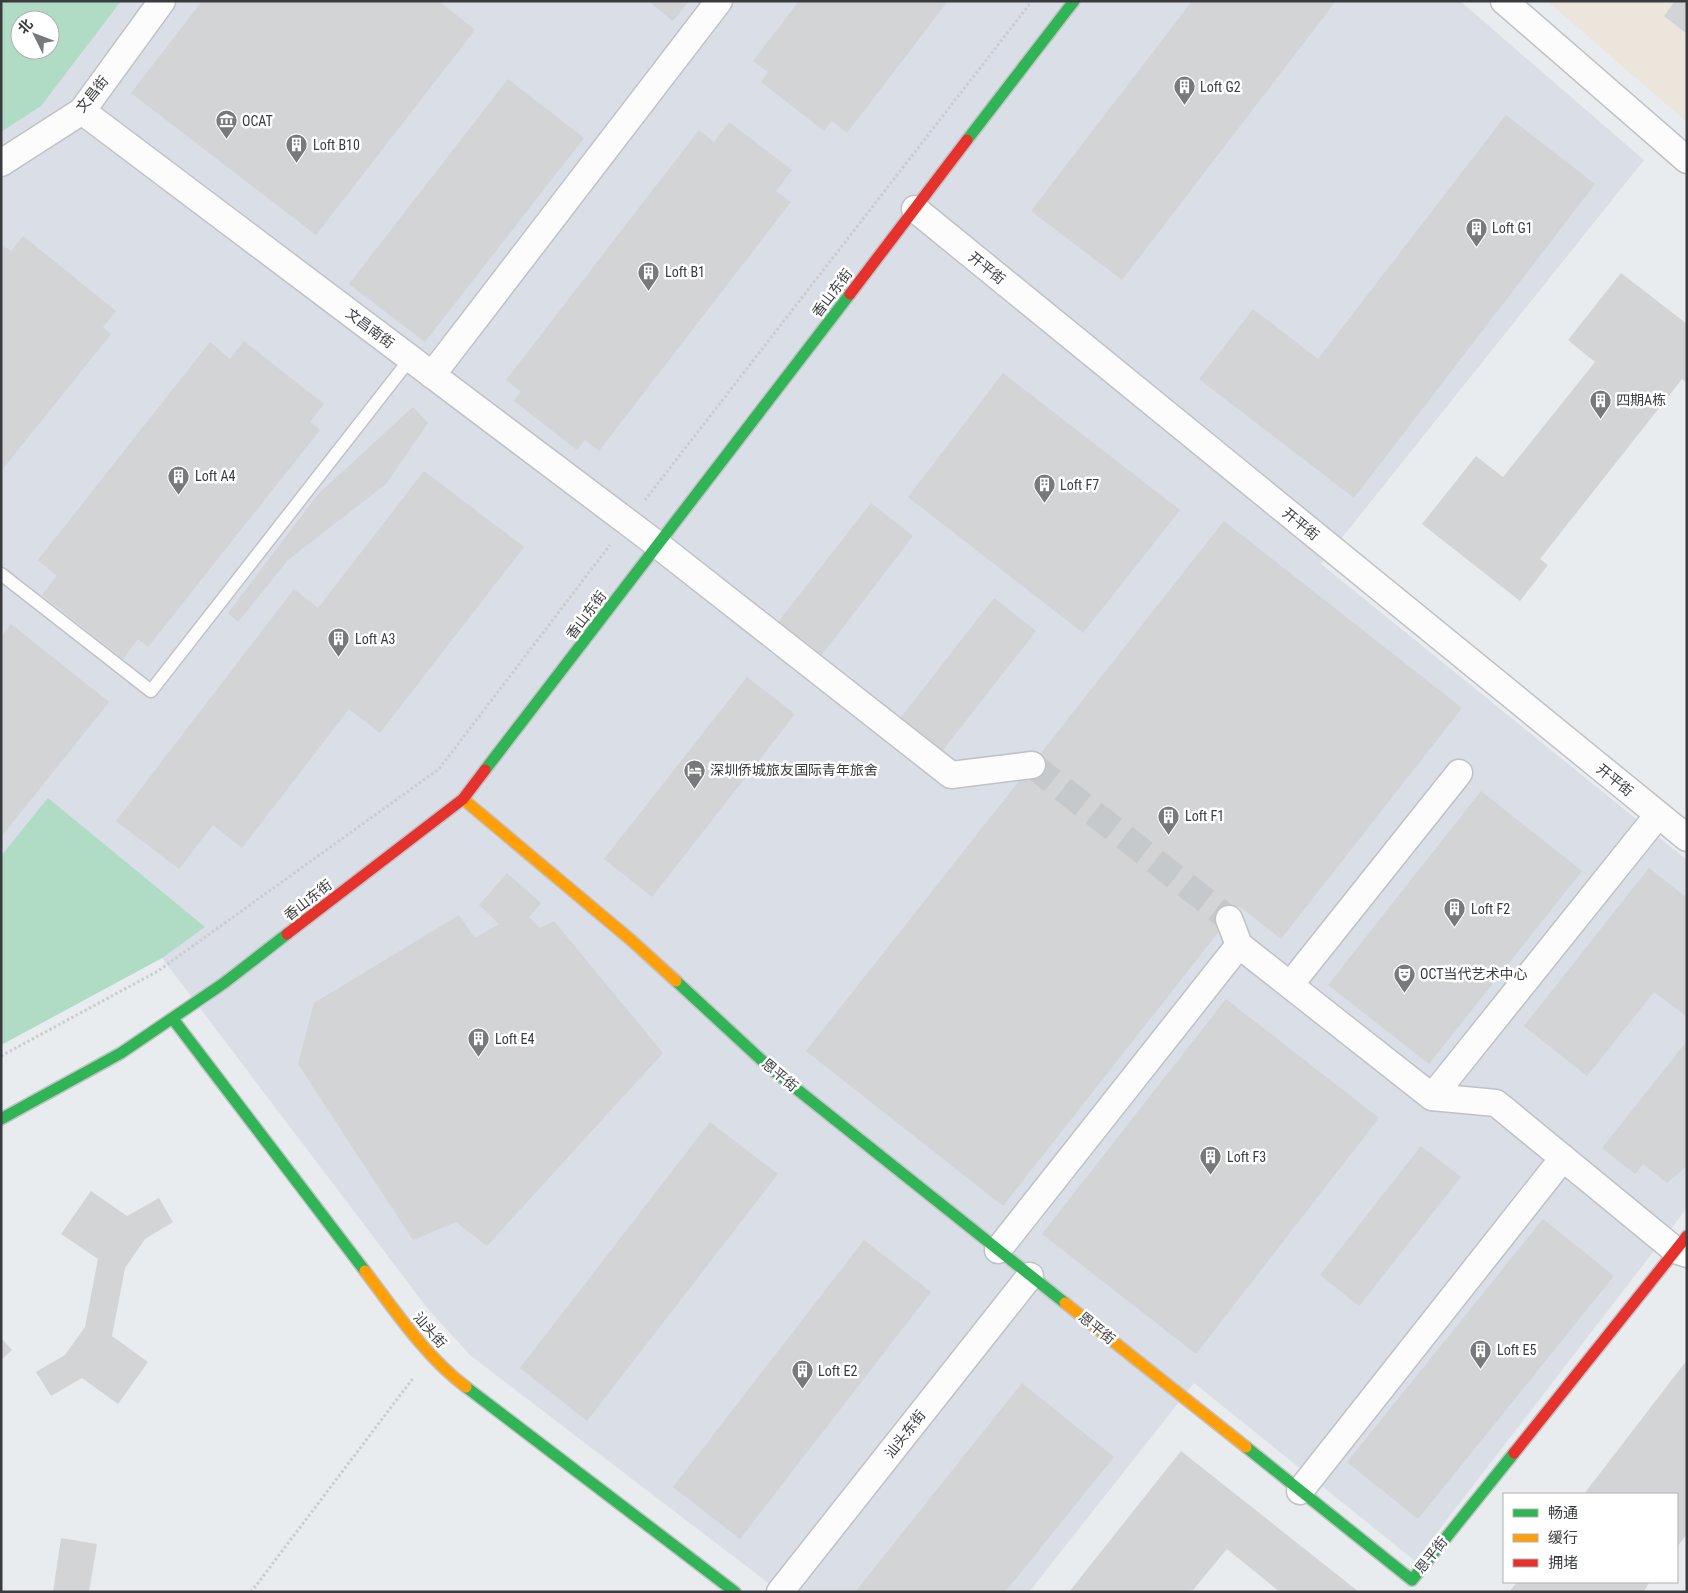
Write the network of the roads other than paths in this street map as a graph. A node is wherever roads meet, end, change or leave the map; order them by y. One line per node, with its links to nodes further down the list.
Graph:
1 (162, 1): 5 (street, 文昌街)
2 (719, 1): 10 (street)
3 (1074, 1): 8 (street, 香山东街)
4 (1504, 1): 6 (street)
5 (82, 111): 7 (street, 文昌街); 9 (street, 文昌南街)
6 (1687, 160)
7 (1, 163)
8 (915, 209): 11 (street, 香山东街); 16 (street, 开平街)
9 (410, 359): 10 (street, 文昌南街); 12 (lane)
10 (432, 375): 11 (street, 文昌南街)
11 (658, 545): 13 (street, 文昌南街); 15 (street, 香山东街)
12 (1, 574)
13 (1032, 765)
14 (1459, 773): 20 (street)
15 (463, 800): 21 (street, 香山东街); 25 (street, 恩平街)
16 (1658, 815): 17 (street, 开平街); 22 (street)
17 (1687, 838)
18 (1229, 919): 19 (street)
19 (1239, 945): 20 (street); 25 (street)
20 (1290, 985): 22 (street)
21 (173, 1019): 23 (street, 香山东街); 30 (street, 汕头街)
22 (1432, 1097): 24 (street)
23 (1, 1119)
24 (1563, 1158): 26 (street); 28 (street)
25 (998, 1250): 27 (street, 恩平街)
26 (1684, 1253): 29 (street, 恩平街)
27 (1030, 1276): 28 (street, 恩平街); 31 (street, 汕头东街)
28 (1300, 1490): 29 (street, 恩平街)
29 (1411, 1586)
30 (735, 1592)
31 (780, 1592)

